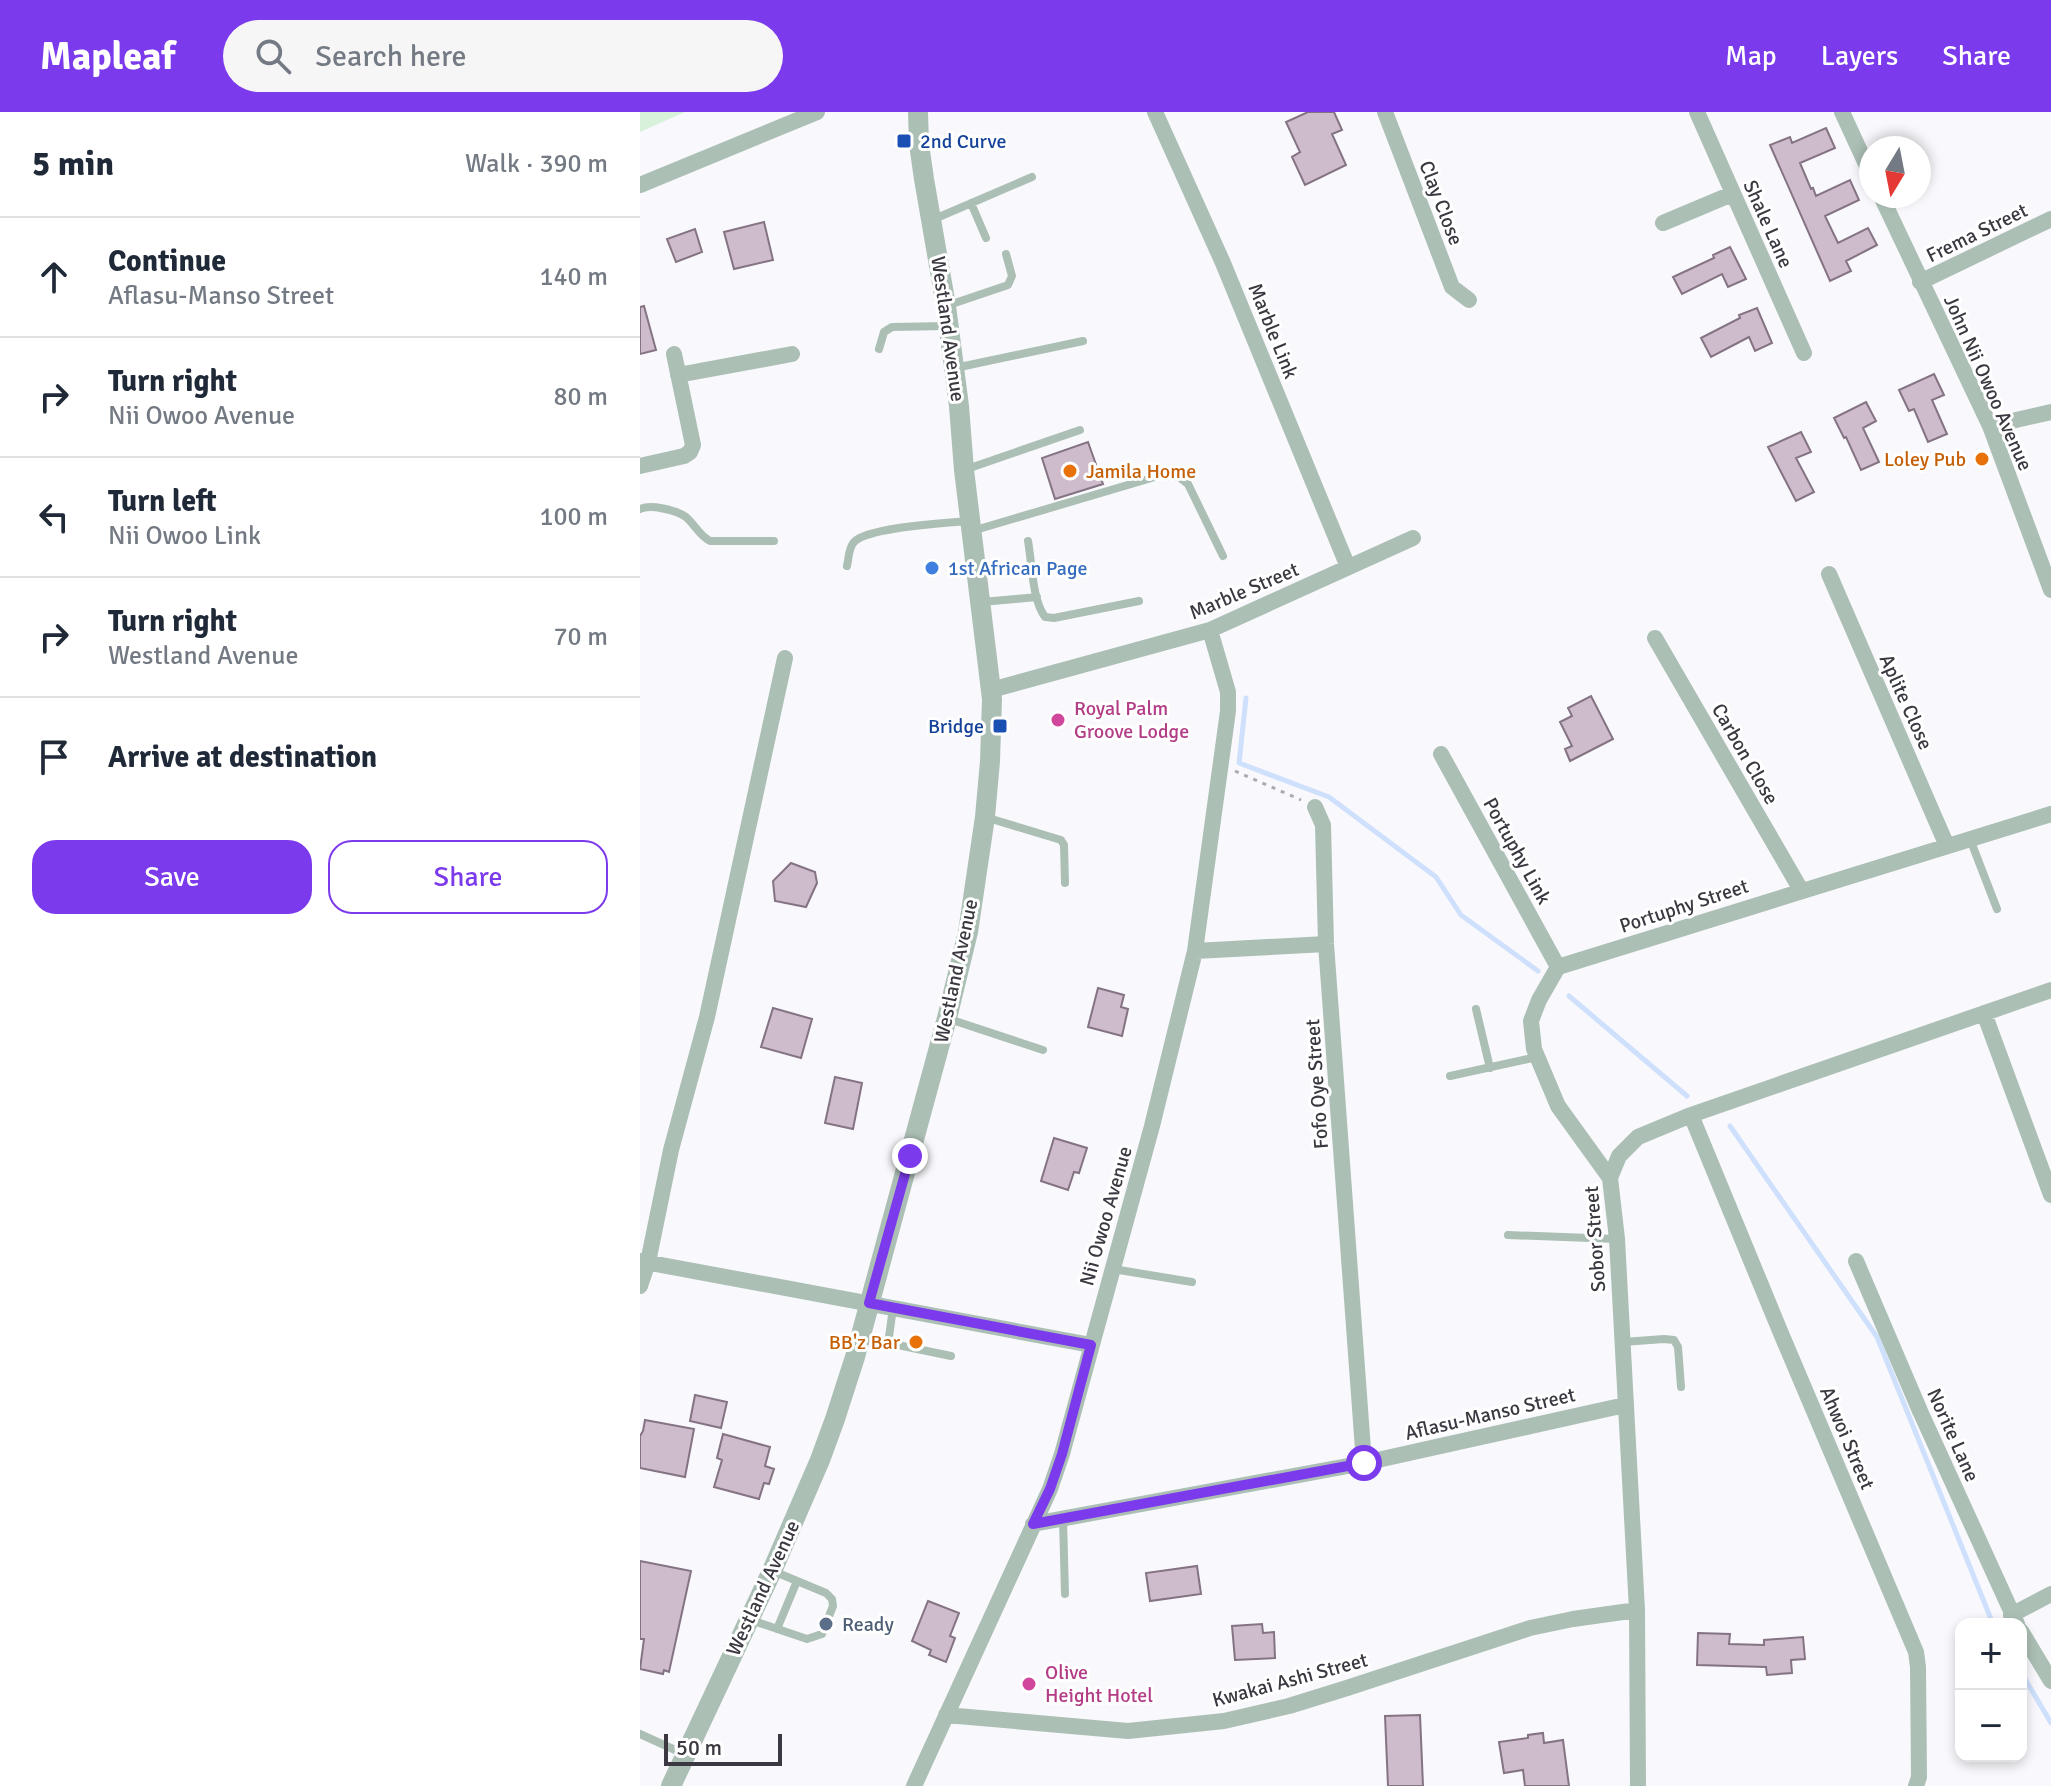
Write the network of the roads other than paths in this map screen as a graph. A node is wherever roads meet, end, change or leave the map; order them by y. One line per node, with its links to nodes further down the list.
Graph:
1 (817, 112): 9 (street)
2 (918, 112): 14 (street, Westland Avenue)
3 (1155, 112): 40 (street, Marble Link)
4 (1385, 112): 19 (street, Clay Close)
5 (1697, 112): 10 (street, Shale Lane)
6 (1842, 112): 7 (street)
7 (1859, 149)
8 (1032, 177): 11 (lane)
9 (640, 185)
10 (1732, 194): 15 (street); 23 (street, Shale Lane)
11 (971, 203): 14 (lane); 16 (lane)
12 (1886, 208): 18 (street, John Nii Owoo Avenue)
13 (2051, 219): 18 (street, Frema Street)
14 (931, 220): 20 (street, Westland Avenue)
15 (1663, 223)
16 (986, 238)
17 (1006, 254): 20 (lane)
18 (1920, 282): 29 (street, John Nii Owoo Avenue)
19 (1469, 300)
20 (947, 316): 22 (lane); 26 (street, Westland Avenue)
21 (1083, 341): 26 (lane)
22 (879, 349)
23 (1804, 353)
24 (674, 354): 27 (street)
25 (792, 354): 27 (street)
26 (954, 368): 32 (street, Westland Avenue)
27 (678, 375): 31 (street)
28 (2051, 412): 29 (street)
29 (1990, 426): 41 (street, John Nii Owoo Avenue)
30 (1080, 430): 32 (lane)
31 (640, 466)
32 (964, 470): 34 (street, Westland Avenue)
33 (640, 509): 36 (lane)
34 (971, 526): 38 (lane); 39 (lane); 46 (street, Westland Avenue)
35 (1413, 538): 40 (street, Marble Street)
36 (774, 541)
37 (1028, 541): 44 (lane)
38 (1223, 556)
39 (847, 566)
40 (1348, 567): 47 (street, Marble Street)
41 (2047, 569): 43 (street, John Nii Owoo Avenue)
42 (1829, 574): 56 (street, Aplite Close)
43 (2051, 590)
44 (1037, 597): 45 (lane); 46 (lane)
45 (1139, 601)
46 (981, 602): 50 (street, Westland Avenue)
47 (1210, 630): 50 (street, Marble Street); 61 (street, Nii Owoo Avenue)
48 (1655, 638): 58 (street, Carbon Close)
49 (785, 658): 76 (street)
50 (991, 690): 54 (street, Westland Avenue)
51 (1441, 754): 62 (street, Portuphy Link)
52 (1315, 807): 60 (street, Fofo Oye Street)
53 (2051, 814): 55 (street, Portuphy Street)
54 (985, 817): 57 (lane); 66 (street, Westland Avenue)
55 (1970, 839): 56 (street, Portuphy Street); 59 (lane)
56 (1947, 846): 58 (street, Portuphy Street)
57 (1065, 883)
58 (1801, 890): 62 (street, Portuphy Street)
59 (1997, 909)
60 (1326, 944): 61 (street); 88 (street, Fofo Oye Street)
61 (1195, 951): 78 (street, Nii Owoo Avenue)
62 (1558, 967): 68 (street)
63 (2051, 990): 65 (street, Sobor Street)
64 (1476, 1009): 69 (lane)
65 (1984, 1013): 71 (street, Sobor Street); 73 (street)
66 (947, 1018): 67 (lane); 81 (street, Westland Avenue)
67 (1043, 1050)
68 (1537, 1057): 69 (lane); 72 (street)
69 (1490, 1068): 70 (lane)
70 (1450, 1076)
71 (1691, 1115): 72 (street, Sobor Street); 108 (street, Ahwoi Street)
72 (1610, 1178): 75 (street, Sobor Street)
73 (2051, 1195)
74 (1508, 1235): 75 (lane)
75 (1617, 1239): 83 (street, Sobor Street)
76 (644, 1261): 80 (street); 81 (street)
77 (1856, 1261): 96 (street, Norite Lane)
78 (1112, 1269): 79 (lane); 84 (street, Nii Owoo Avenue)
79 (1192, 1282)
80 (640, 1286)
81 (869, 1303): 82 (street); 91 (street, Westland Avenue)
82 (894, 1308): 84 (street); 85 (lane)
83 (1622, 1342): 86 (lane); 87 (street, Sobor Street)
84 (1091, 1345): 90 (street, Nii Owoo Avenue)
85 (951, 1356)
86 (1681, 1387)
87 (1625, 1405): 88 (street, Aflasu-Manso Street); 95 (street, Sobor Street)
88 (1364, 1463): 89 (street, Aflasu-Manso Street)
89 (1063, 1518): 90 (street, Aflasu-Manso Street); 93 (lane)
90 (1033, 1524): 102 (street, Nii Owoo Avenue)
91 (772, 1571): 92 (lane); 98 (street, Westland Avenue)
92 (797, 1581): 99 (lane); 99 (lane)
93 (1065, 1594)
94 (2051, 1594): 97 (street)
95 (1637, 1610): 102 (street, Kwakai Ashi Street); 107 (street, Sobor Street)
96 (2013, 1618)
97 (2017, 1618)
98 (750, 1620): 99 (lane); 104 (street, Westland Avenue)
99 (777, 1629)
100 (2027, 1641): 101 (street)
101 (2051, 1681)
102 (946, 1715): 106 (street, Nii Owoo Avenue)
103 (640, 1734): 104 (lane)
104 (685, 1754): 105 (street, Westland Avenue)
105 (671, 1786)
106 (914, 1786)
107 (1638, 1786)
108 (1916, 1786)

